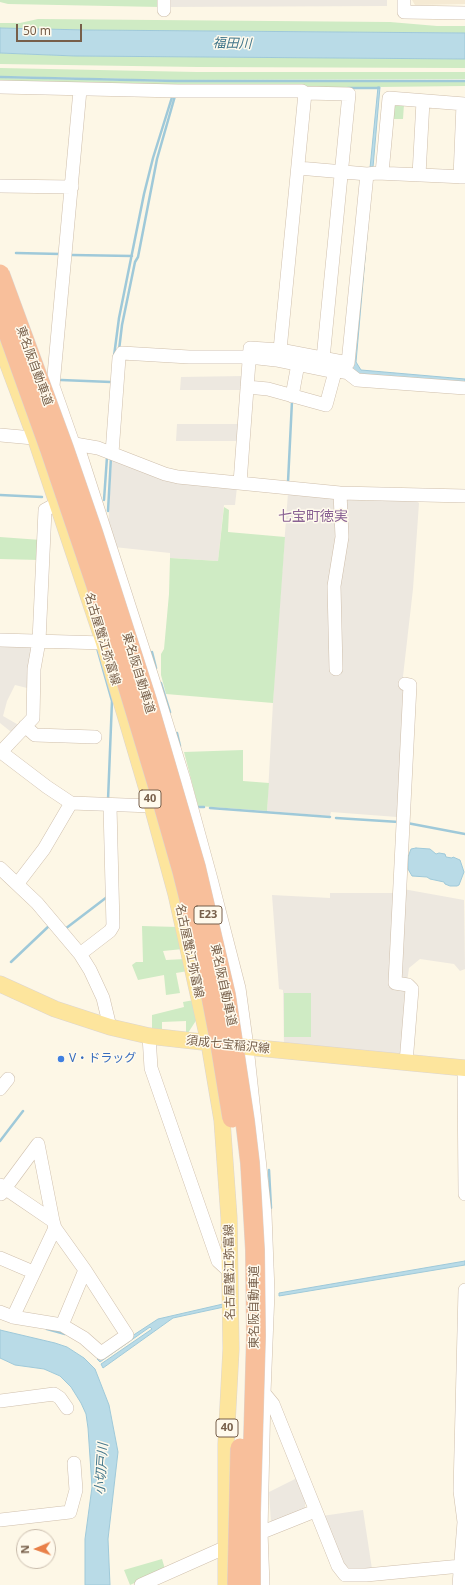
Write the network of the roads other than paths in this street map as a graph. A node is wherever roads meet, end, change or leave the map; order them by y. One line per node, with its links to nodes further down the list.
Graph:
1 (404, 0): 2 (street)
2 (465, 13)
3 (0, 87): 4 (street)
4 (80, 90): 5 (street); 14 (street)
5 (305, 93): 8 (street); 9 (street)
6 (423, 101): 7 (street); 10 (street); 11 (street)
7 (464, 104): 12 (street)
8 (298, 168): 9 (street); 18 (street)
9 (341, 172): 10 (street); 21 (street)
10 (373, 173): 11 (street); 22 (street)
11 (419, 175): 12 (street)
12 (462, 177)
13 (0, 186): 14 (street)
14 (72, 186): 28 (street)
15 (0, 274): 81 (highway, 東名阪自動車道 / E23, bridge)
16 (0, 311): 80 (highway, 東名阪自動車道 / E23, bridge)
17 (0, 343): 27 (main road, 名古屋蟹江弥富線 / 40)
18 (280, 350): 19 (street); 21 (street)
19 (249, 357): 20 (street); 23 (street); 29 (street)
20 (298, 364): 21 (street); 25 (street)
21 (322, 364): 22 (street)
22 (344, 369): 24 (street); 25 (street)
23 (247, 387): 25 (street); 30 (street)
24 (465, 388)
25 (292, 396)
26 (0, 435): 27 (street)
27 (35, 437): 28 (street); 33 (main road, 名古屋蟹江弥富線 / 40)
28 (75, 443): 29 (street); 52 (street)
29 (112, 453): 30 (street)
30 (240, 483): 31 (street)
31 (340, 493): 32 (street); 37 (street)
32 (465, 496)
33 (58, 503): 35 (street); 36 (main road, 名古屋蟹江弥富線 / 40)
34 (0, 640): 35 (street)
35 (39, 641): 36 (street); 39 (street)
36 (104, 643): 44 (main road, 名古屋蟹江弥富線 / 40)
37 (336, 669)
38 (405, 684): 53 (street)
39 (25, 726): 40 (street); 41 (street)
40 (95, 737)
41 (0, 752): 42 (street)
42 (72, 803): 43 (street); 46 (street)
43 (110, 806): 44 (street); 47 (street)
44 (152, 806): 51 (main road, 名古屋蟹江弥富線 / 40)
45 (1, 870): 46 (street)
46 (18, 883): 47 (street)
47 (80, 954): 49 (street)
48 (0, 984): 49 (main road, 須成七宝稲沢線)
49 (110, 1027): 50 (main road, 須成七宝稲沢線)
50 (150, 1036): 51 (main road, 須成七宝稲沢線); 61 (street)
51 (209, 1043): 52 (main road, 須成七宝稲沢線); 61 (main road, 名古屋蟹江弥富線 / 40)
52 (247, 1047): 53 (main road, 須成七宝稲沢線); 67 (street)
53 (406, 1063): 54 (main road, 須成七宝稲沢線)
54 (464, 1068): 56 (street)
55 (2, 1190): 57 (street); 57 (street)
56 (465, 1194)
57 (54, 1225): 59 (street); 60 (street)
58 (0, 1258): 60 (street)
59 (85, 1270): 65 (street); 65 (street)
60 (34, 1272): 64 (street)
61 (230, 1272): 75 (main road, 名古屋蟹江弥富線 / 40)
62 (465, 1290): 66 (street)
63 (0, 1312): 64 (street)
64 (14, 1317): 65 (street)
65 (62, 1326)
66 (464, 1364): 73 (street)
67 (264, 1392): 71 (street); 74 (street)
68 (0, 1401): 69 (street)
69 (67, 1408)
70 (74, 1463): 72 (street)
71 (315, 1510): 74 (street); 76 (street)
72 (0, 1520)
73 (464, 1523): 76 (street)
74 (262, 1532): 75 (street); 82 (street)
75 (225, 1548): 77 (street); 79 (main road, 名古屋蟹江弥富線 / 40)
76 (463, 1567): 83 (street)
77 (166, 1580): 78 (street)
78 (141, 1585)
79 (226, 1585)
80 (237, 1585)
81 (251, 1585)
82 (263, 1585)
83 (459, 1585)

